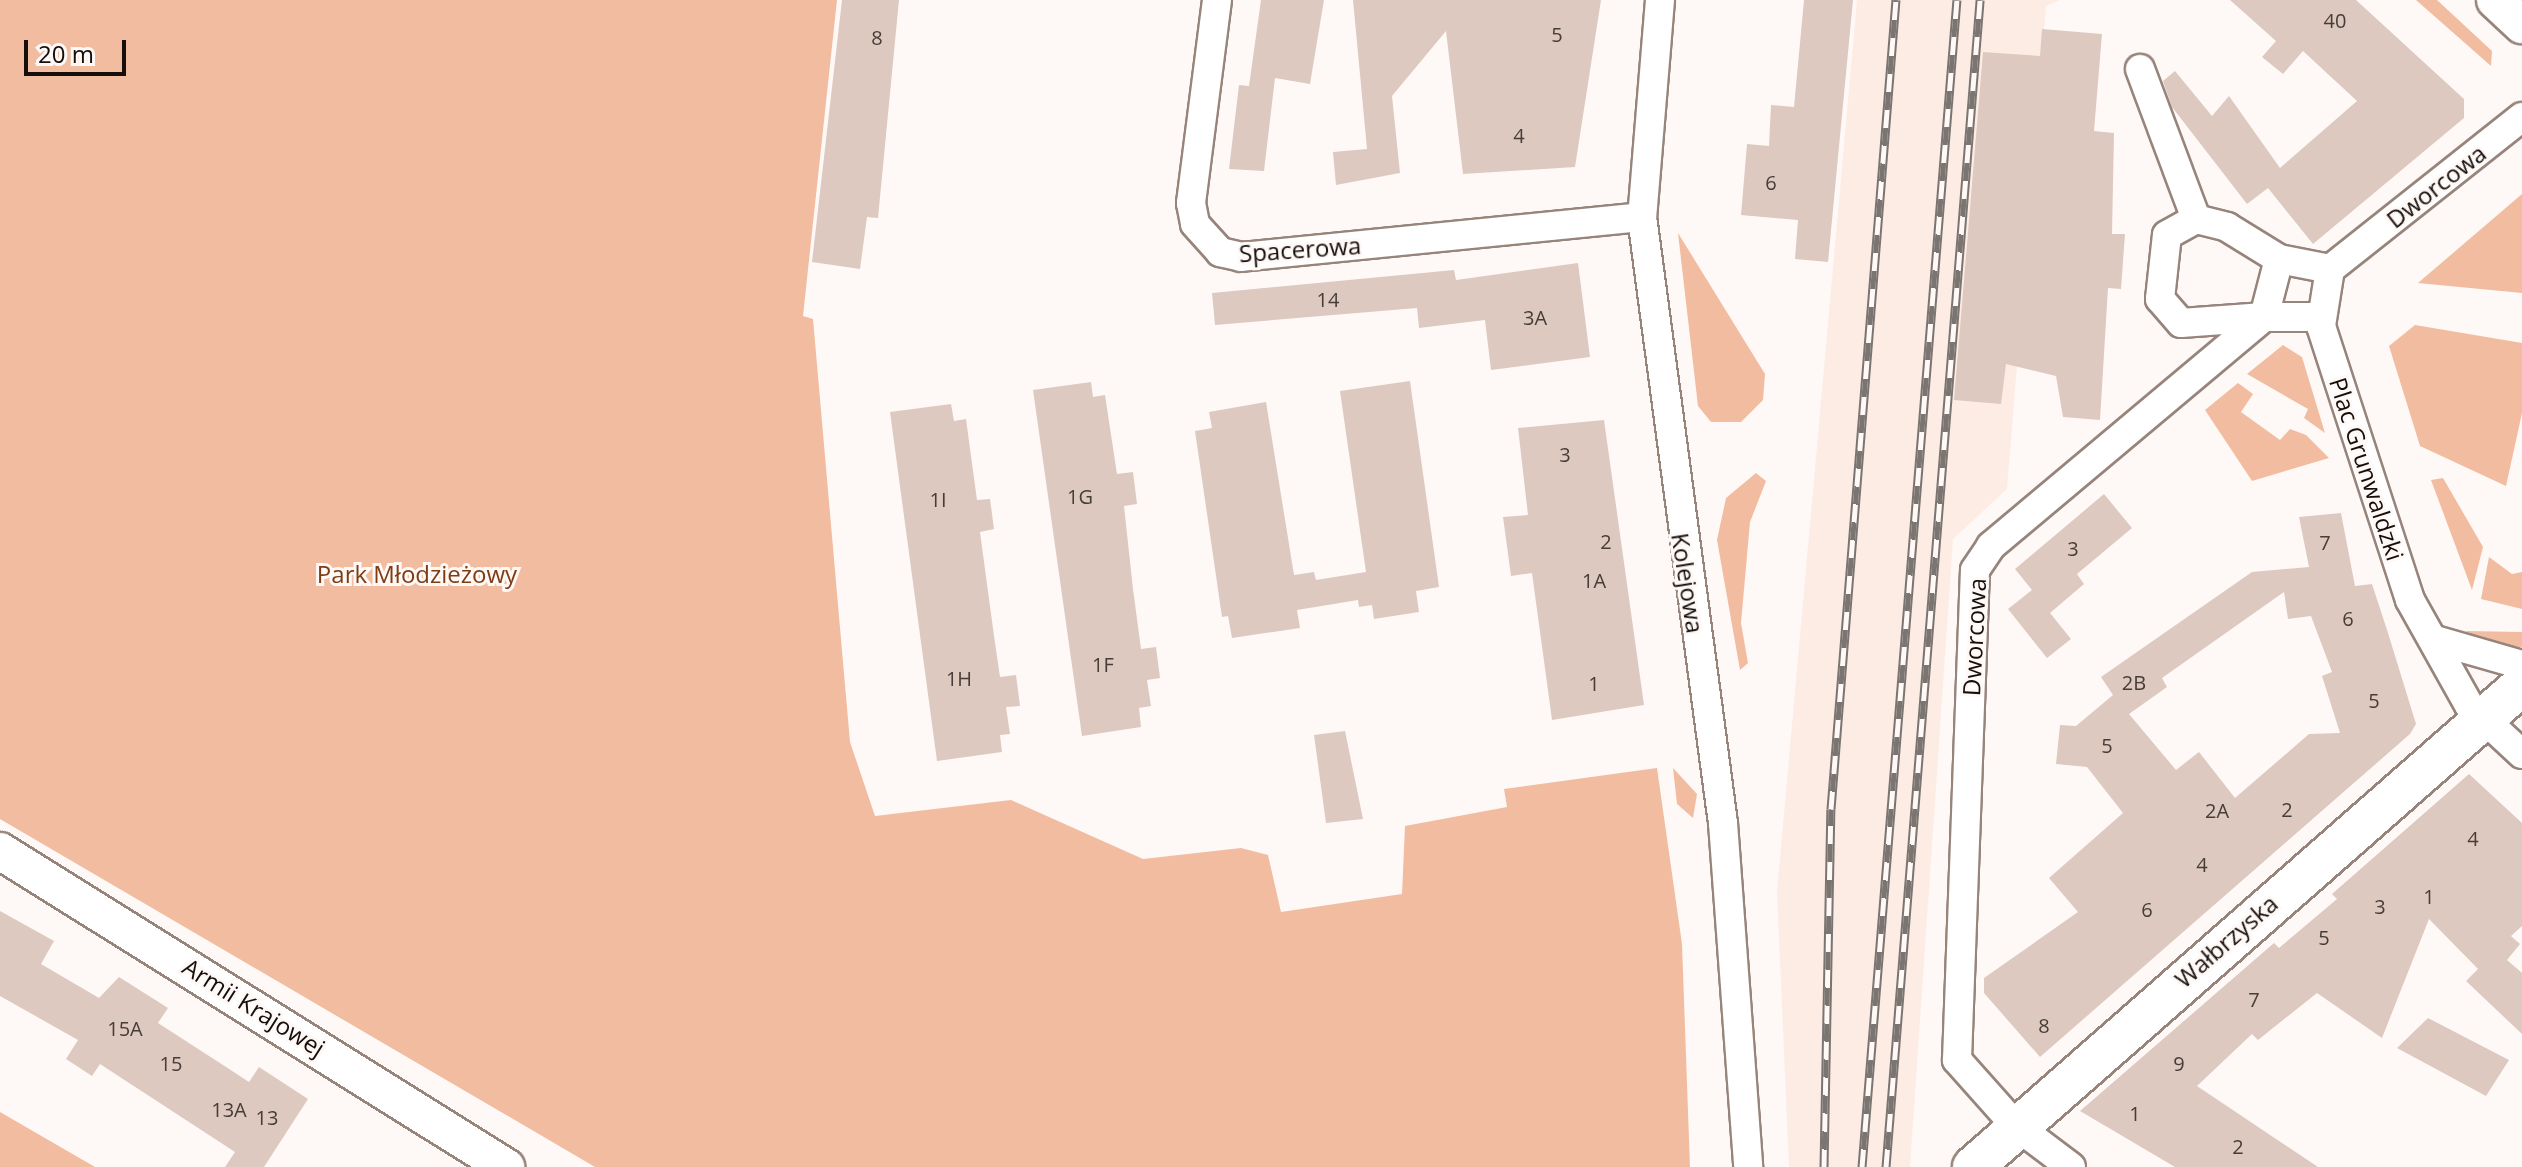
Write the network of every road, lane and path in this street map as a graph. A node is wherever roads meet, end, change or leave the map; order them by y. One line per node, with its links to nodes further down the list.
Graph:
1 (1217, 0): 7 (street, Spacerowa)
2 (1660, 0): 7 (street, Kolejowa)
3 (2495, 0): 4 (street)
4 (2522, 25)
5 (2140, 69): 8 (street)
6 (2522, 117): 10 (street, Dworcowa)
7 (1642, 217): 20 (street, Kolejowa)
8 (2196, 219): 9 (street); 11 (street)
9 (2279, 259): 10 (street); 11 (street)
10 (2325, 293): 11 (street); 12 (street, Plac Grunwaldzki)
11 (2264, 317): 18 (street, Dworcowa)
12 (2435, 640): 13 (street); 15 (street, Plac Grunwaldzki)
13 (2522, 665)
14 (2522, 685): 15 (main road)
15 (2483, 717): 16 (street, Plac Grunwaldzki); 18 (main road, Wałbrzyska)
16 (2522, 754)
17 (0, 851): 19 (street, Armii Krajowej)
18 (2014, 1124): 21 (main road, Wałbrzyska); 22 (street, Dworcowa)
19 (506, 1167)
20 (1748, 1167)
21 (1973, 1167)
22 (2071, 1167)

